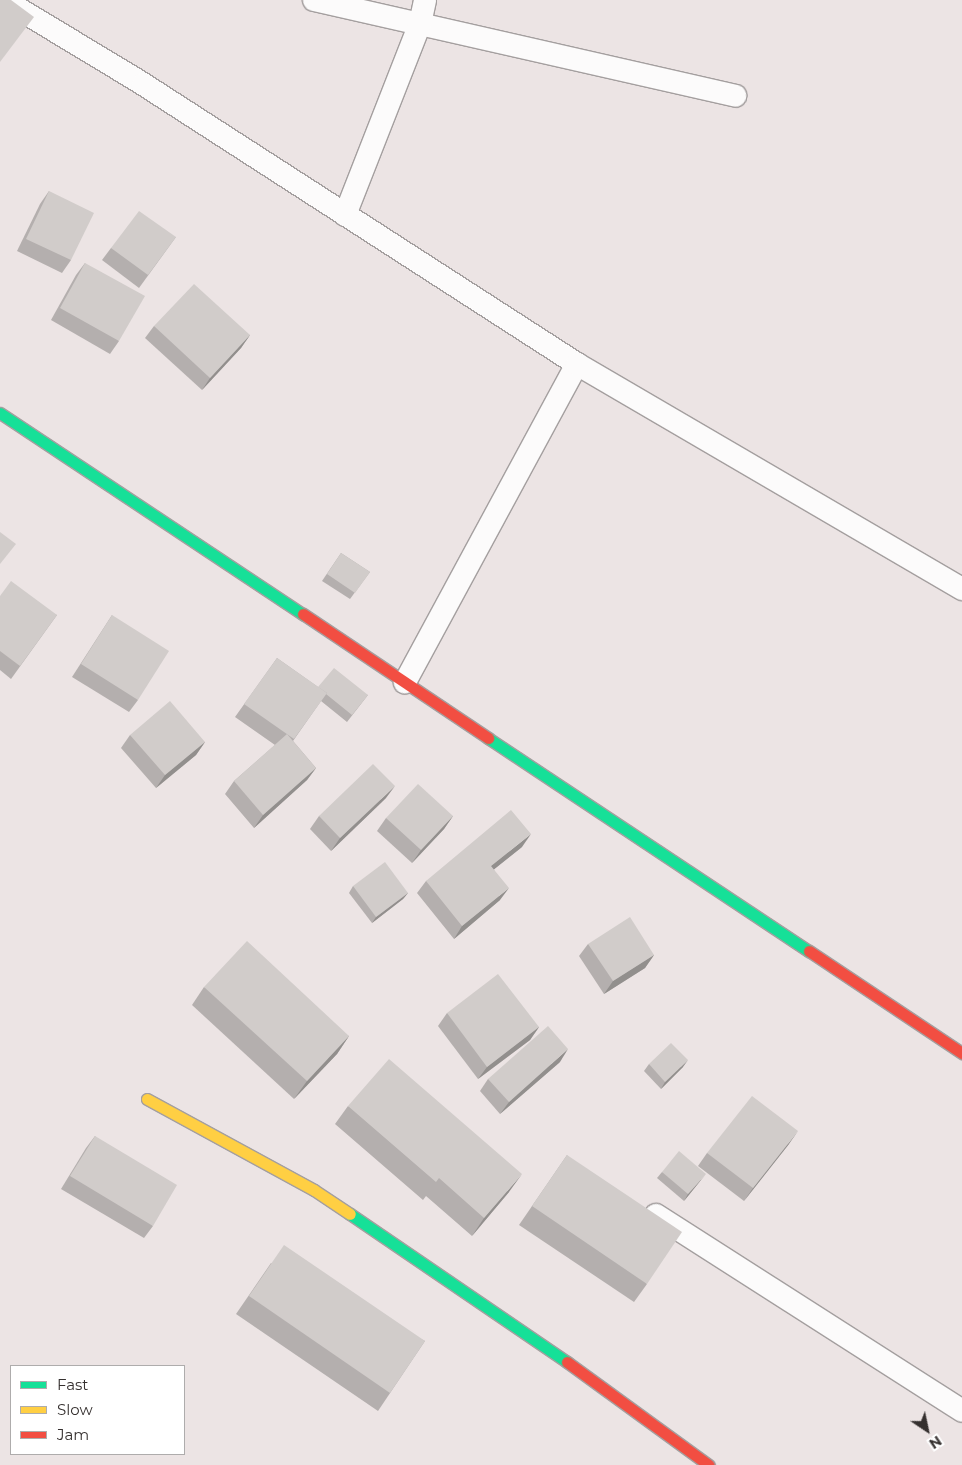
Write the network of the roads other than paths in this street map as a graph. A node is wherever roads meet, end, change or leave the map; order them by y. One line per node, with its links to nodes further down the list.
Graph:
1 (4, 0): 6 (lane)
2 (314, 0): 4 (lane)
3 (425, 0): 4 (lane)
4 (420, 24): 5 (lane); 6 (lane)
5 (735, 96)
6 (345, 215): 7 (lane)
7 (577, 364): 9 (lane); 10 (lane)
8 (0, 413): 10 (main road)
9 (962, 589)
10 (405, 682): 11 (main road)
11 (962, 1052)
12 (147, 1099): 15 (main road)
13 (634, 1201): 14 (lane)
14 (962, 1411)
15 (709, 1465)

